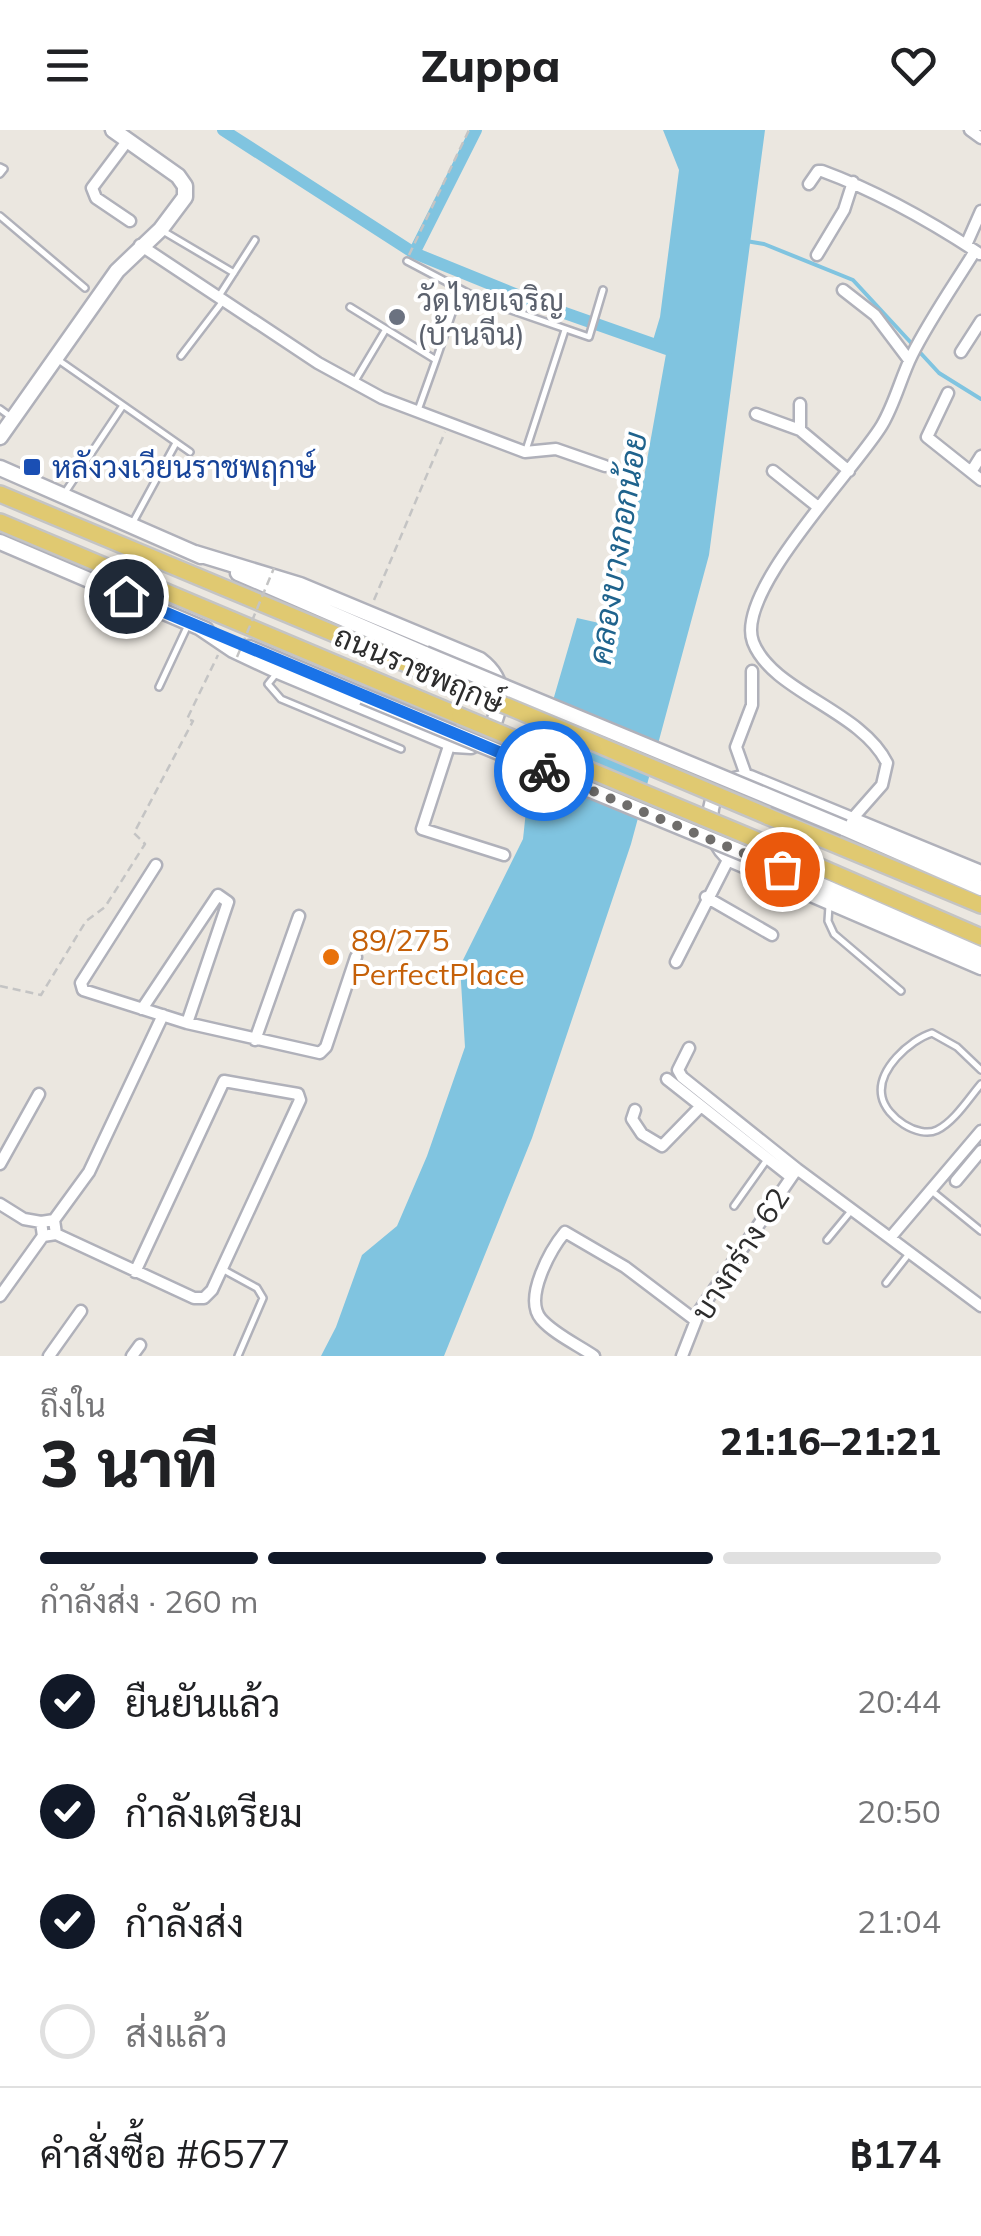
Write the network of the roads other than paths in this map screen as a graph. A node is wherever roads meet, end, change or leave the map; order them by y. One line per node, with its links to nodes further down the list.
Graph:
1 (113, 130): 4 (main road)
2 (970, 130): 3 (street)
3 (981, 138)
4 (128, 140): 9 (street); 10 (main road)
5 (853, 182): 6 (street); 13 (street); 14 (street)
6 (809, 184)
7 (981, 210): 13 (street)
8 (0, 216): 17 (lane)
9 (130, 221)
10 (160, 229): 12 (main road); 16 (lane)
11 (255, 240): 16 (lane)
12 (140, 246): 21 (street); 29 (main road)
13 (974, 250): 26 (street)
14 (817, 255)
15 (406, 260): 18 (lane)
16 (234, 272): 21 (lane)
17 (86, 288)
18 (460, 290): 25 (lane); 30 (lane)
19 (603, 290): 25 (lane)
20 (843, 290): 26 (street)
21 (220, 299): 28 (lane); 31 (street)
22 (350, 307): 24 (lane)
23 (981, 321): 27 (street)
24 (386, 329): 30 (lane); 31 (lane)
25 (566, 330): 43 (lane)
26 (915, 350): 48 (street)
27 (961, 352)
28 (181, 356)
29 (57, 359): 34 (lane); 38 (main road)
30 (436, 360): 36 (lane)
31 (353, 384): 36 (street)
32 (948, 393): 49 (street)
33 (800, 404): 39 (street)
34 (122, 406): 41 (lane); 52 (lane)
35 (0, 408): 38 (lane)
36 (417, 414): 43 (street)
37 (756, 414): 39 (street)
38 (13, 419): 40 (main road)
39 (800, 430): 48 (street)
40 (0, 437)
41 (176, 443): 42 (lane); 55 (lane)
42 (190, 452)
43 (525, 452): 45 (street)
44 (981, 456): 49 (street)
45 (606, 466)
46 (0, 468): 52 (main road)
47 (773, 471): 53 (street)
48 (849, 471): 53 (street)
49 (970, 472): 50 (street)
50 (981, 480)
51 (0, 494): 73 (main road, ถนนราชพฤกษ์, bridge)
52 (62, 496): 55 (main road)
53 (818, 508): 65 (street)
54 (0, 522): 76 (main road, ถนนราชพฤกษ์, bridge)
55 (131, 527): 57 (main road)
56 (0, 542): 58 (main road)
57 (195, 554): 62 (main road); 65 (main road, bridge)
58 (195, 625): 60 (main road); 61 (lane); 77 (main road, bridge)
59 (752, 670): 64 (street)
60 (278, 672): 62 (main road); 63 (lane)
61 (159, 687)
62 (450, 743): 66 (street)
63 (402, 749)
64 (747, 778): 65 (main road); 67 (main road)
65 (848, 824): 69 (main road); 70 (main road)
66 (504, 856)
67 (729, 858): 71 (street); 72 (main road)
68 (156, 865): 82 (street)
69 (981, 872)
70 (981, 888)
71 (706, 897): 75 (street); 79 (street)
72 (830, 903): 80 (main road); 81 (lane)
73 (981, 905)
74 (299, 916): 85 (street)
75 (772, 934)
76 (981, 937)
77 (981, 956)
78 (356, 957): 85 (street)
79 (676, 962)
80 (981, 967)
81 (901, 991)
82 (142, 1009): 83 (street); 84 (street)
83 (161, 1018): 84 (street); 103 (street)
84 (187, 1023): 85 (street)
85 (254, 1040)
86 (690, 1048): 97 (street)
87 (981, 1070): 89 (lane)
88 (667, 1079): 91 (street)
89 (981, 1084)
90 (39, 1094): 96 (street)
91 (701, 1106): 92 (street); 95 (street)
92 (635, 1110)
93 (981, 1132): 99 (street)
94 (981, 1151): 98 (street)
95 (768, 1158): 97 (street); 101 (lane)
96 (0, 1164)
97 (794, 1173): 102 (street, บางกร่าง 62); 117 (street, บางกร่าง 62)
98 (956, 1181)
99 (930, 1190): 105 (lane); 108 (street)
100 (0, 1204): 104 (street)
101 (734, 1206)
102 (851, 1211): 108 (street, บางกร่าง 62); 109 (lane)
103 (54, 1220): 104 (street); 106 (street)
104 (41, 1222): 107 (street)
105 (981, 1230)
106 (56, 1234): 107 (street); 112 (street)
107 (43, 1236): 114 (street)
108 (890, 1238): 110 (street, บางกร่าง 62)
109 (827, 1240)
110 (910, 1252): 113 (lane); 115 (street, บางกร่าง 62)
111 (222, 1269): 112 (street); 112 (street); 121 (lane)
112 (135, 1272)
113 (886, 1283)
114 (0, 1296)
115 (980, 1301)
116 (82, 1311): 119 (street)
117 (695, 1320): 122 (street); 123 (street, บางกร่าง 62)
118 (140, 1345): 120 (street)
119 (49, 1356)
120 (132, 1356)
121 (238, 1356)
122 (594, 1356)
123 (682, 1356)

